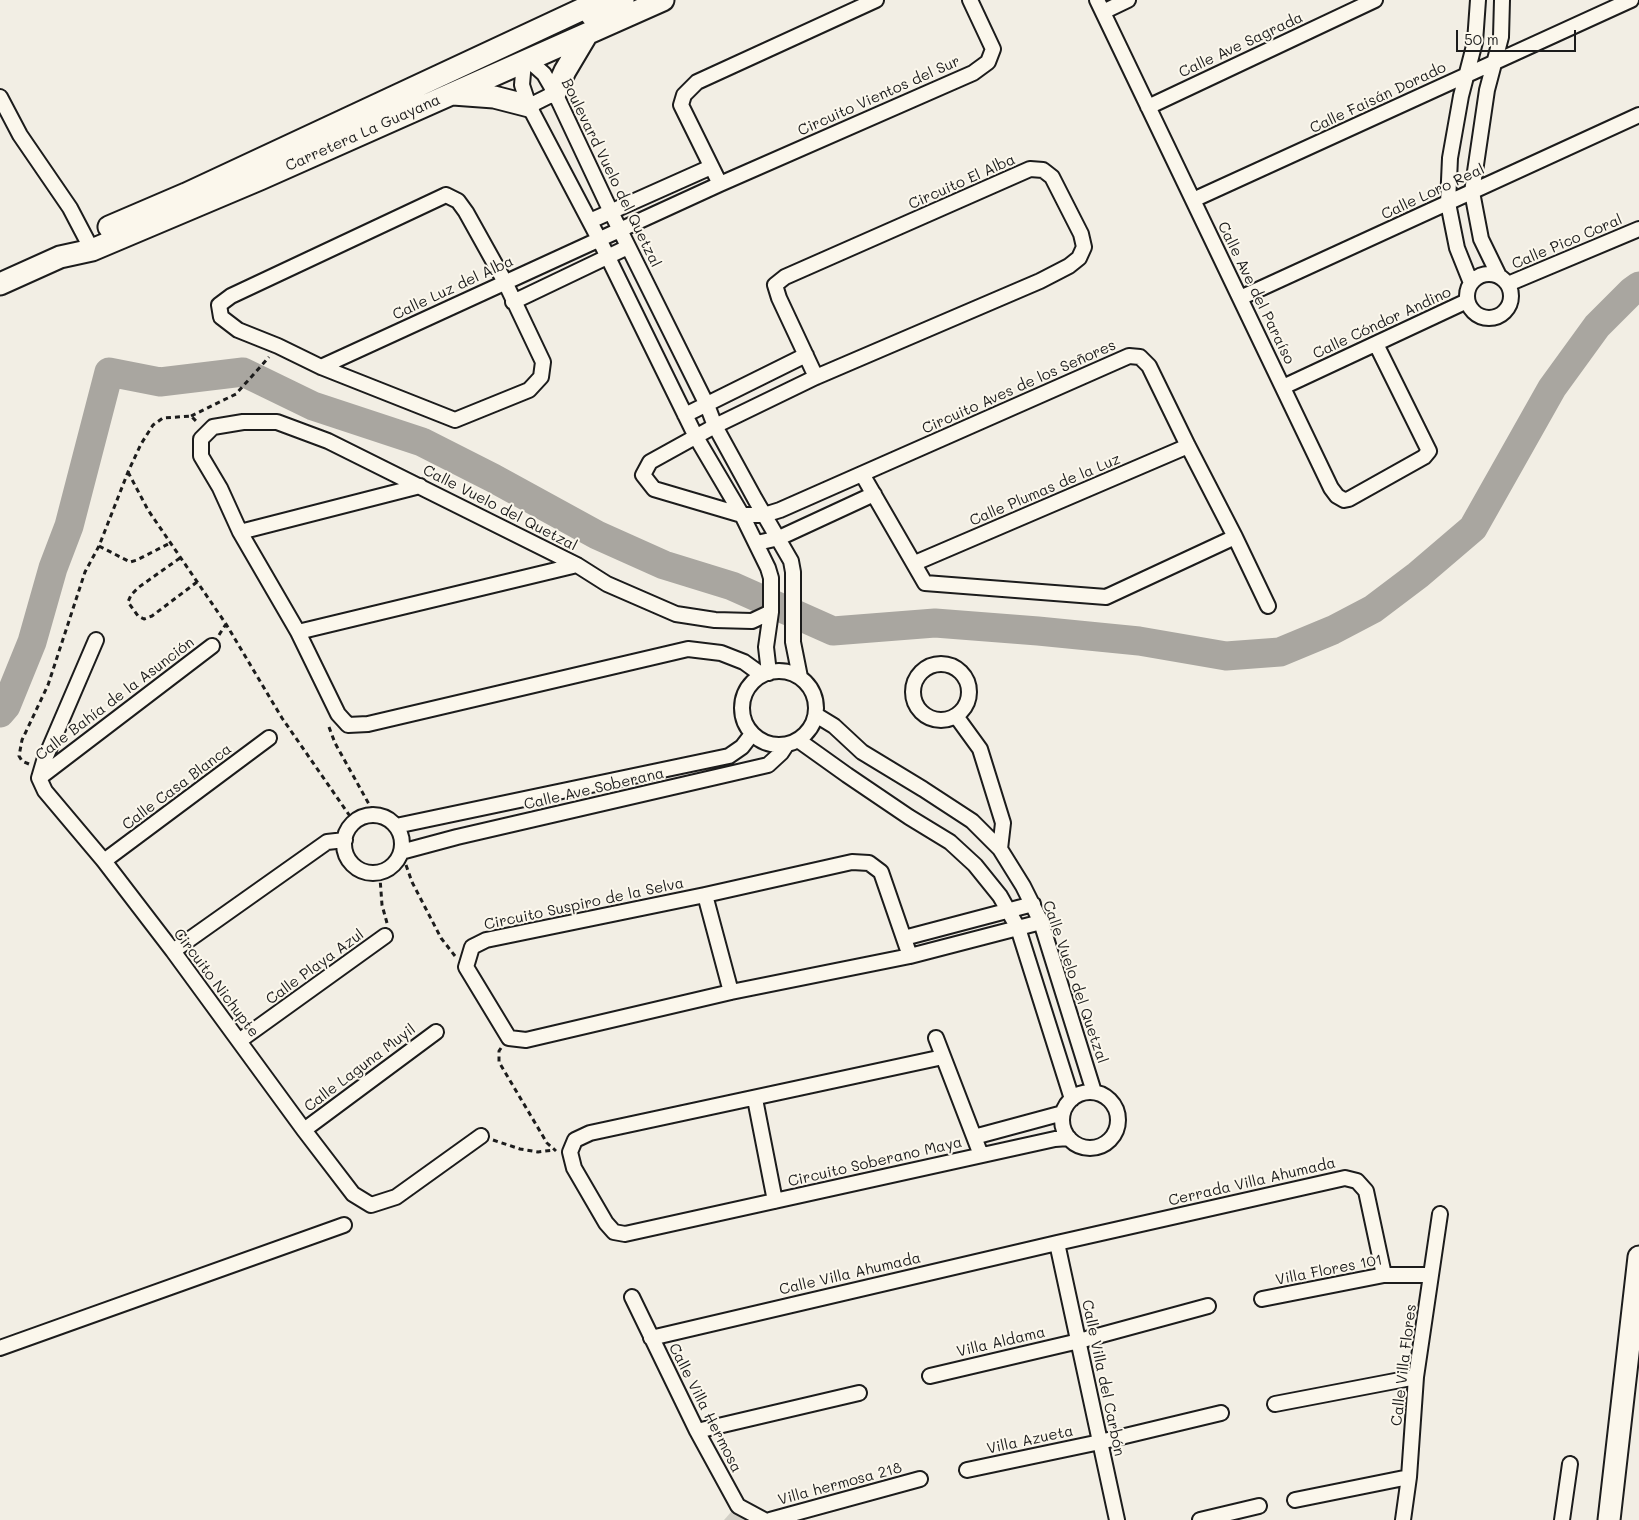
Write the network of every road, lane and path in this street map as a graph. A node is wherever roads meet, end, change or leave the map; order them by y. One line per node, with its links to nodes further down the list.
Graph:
1 (602, 0): 21 (main road, Carretera La Guayana)
2 (623, 0): 13 (main road)
3 (663, 0): 12 (main road, Carretera La Guayana)
4 (876, 0): 23 (street)
5 (970, 0): 24 (street, Circuito Vientos del Sur)
6 (1128, 0): 11 (street)
7 (1375, 0): 20 (street, Calle Ave Sagrada)
8 (1478, 0): 15 (street)
9 (1502, 0): 14 (street)
10 (1631, 0): 14 (street, Calle Faisán Dorado)
11 (1100, 6): 20 (street, Calle Ave del Paraíso)
12 (586, 34): 13 (main road, Carretera La Guayana); 16 (main road)
13 (524, 61): 16 (street, Boulevard Vuelo del Quetzal); 17 (main road, Carretera La Guayana); 19 (street); 21 (main road)
14 (1494, 62): 15 (street, Calle Faisán Dorado); 25 (street)
15 (1466, 75): 26 (street, Calle Faisán Dorado); 27 (street)
16 (555, 93): 19 (street); 28 (street, Boulevard Vuelo del Quetzal)
17 (451, 94): 19 (main road); 33 (main road, Carretera La Guayana)
18 (0, 96): 33 (street)
19 (529, 106): 29 (street)
20 (1148, 107): 26 (street, Calle Ave del Paraíso)
21 (367, 109): 33 (main road, Carretera La Guayana)
22 (1639, 115): 25 (street, Calle Loro Real)
23 (711, 167): 24 (street); 28 (street)
24 (720, 184): 31 (street, Circuito Vientos del Sur)
25 (1472, 192): 27 (street, Calle Loro Real); 36 (street)
26 (1193, 200): 40 (street, Calle Ave del Paraíso)
27 (1448, 203): 38 (street); 40 (street, Calle Loro Real)
28 (611, 212): 29 (street); 31 (street, Boulevard Vuelo del Quetzal)
29 (590, 220): 32 (street)
30 (1639, 229): 36 (street, Calle Pico Coral)
31 (620, 230): 32 (street, Calle Luz del Alba); 34 (street, Boulevard Vuelo del Quetzal)
32 (599, 239): 35 (street); 37 (street, Calle Luz del Alba)
33 (88, 244): 39 (main road, Carretera La Guayana)
34 (628, 246): 35 (street); 49 (street, Boulevard Vuelo del Quetzal)
35 (607, 257): 42 (street); 50 (street)
36 (1504, 280): 38 (street); 41 (street)
37 (505, 282): 42 (street); 44 (street); 46 (street, Calle Luz del Alba)
38 (1471, 283): 41 (street)
39 (0, 284)
40 (1240, 298): 48 (street, Calle Ave del Paraíso)
41 (1467, 301): 43 (street, Calle Cóndor Andino)
42 (513, 302): 46 (street)
43 (1376, 344): 48 (street, Calle Cóndor Andino); 48 (street, Calle Ave del Paraíso)
44 (278, 346): 46 (street); 51 (path)
45 (806, 355): 47 (street, Circuito El Alba); 47 (street, Circuito El Alba); 49 (street)
46 (321, 366)
47 (816, 377): 52 (street, Circuito El Alba)
48 (1283, 387)
49 (707, 405): 50 (street); 52 (street, Boulevard Vuelo del Quetzal)
50 (685, 415): 54 (street)
51 (191, 416): 53 (path); 56 (path)
52 (715, 426): 54 (street, Circuito El Alba); 61 (street, Boulevard Vuelo del Quetzal)
53 (213, 427): 58 (street, Calle Vuelo del Quetzal); 62 (street)
54 (696, 437): 60 (street); 60 (street, Circuito El Alba)
55 (1188, 446): 57 (street, Circuito Aves de los Señores); 63 (street, Circuito Aves de los Señores); 69 (street, Calle Plumas de la Luz)
56 (128, 472): 65 (path); 67 (path)
57 (862, 474): 59 (street); 61 (street, Circuito Aves de los Señores)
58 (420, 486): 62 (street); 70 (street, Calle Vuelo del Quetzal)
59 (874, 494): 64 (street); 69 (street)
60 (742, 515): 61 (street, Circuito Aves de los Señores); 66 (street)
61 (764, 515): 64 (street, Boulevard Vuelo del Quetzal)
62 (240, 532): 74 (street)
63 (1235, 537): 69 (street); 72 (street, Circuito Aves de los Señores)
64 (779, 538): 66 (street); 78 (street, Boulevard Vuelo del Quetzal)
65 (170, 542): 67 (path); 68 (path)
66 (757, 543): 73 (street)
67 (99, 546): 85 (path)
68 (180, 558): 71 (path); 71 (path)
69 (915, 563)
70 (576, 566): 73 (street, Calle Vuelo del Quetzal); 74 (street)
71 (197, 582): 88 (path)
72 (1268, 606)
73 (771, 612): 77 (street)
74 (298, 632): 79 (street)
75 (96, 640): 85 (street)
76 (212, 646): 86 (street, Calle Bahía de la Asunción)
77 (766, 674): 78 (street); 79 (street); 82 (street)
78 (800, 677): 80 (street)
79 (338, 714): 87 (path)
80 (816, 715): 84 (street); 91 (street, Calle Vuelo del Quetzal)
81 (956, 716): 81 (street); 91 (street)
82 (752, 734): 84 (street); 89 (street, Calle Ave Soberana)
83 (269, 738): 93 (street, Calle Casa Blanca)
84 (793, 742): 92 (street, Calle Ave Soberana); 97 (street)
85 (44, 761): 86 (street)
86 (39, 778): 93 (street, Circuito Nichupte)
87 (375, 815): 88 (street); 89 (street)
88 (354, 822): 90 (street)
89 (396, 826): 92 (street)
90 (345, 840): 94 (street); 102 (street)
91 (1000, 849): 96 (street, Calle Vuelo del Quetzal)
92 (401, 852): 94 (street); 104 (path)
93 (104, 861): 102 (street, Circuito Nichupte)
94 (388, 869): 100 (path)
95 (706, 895): 101 (street, Circuito Suspiro de la Selva); 104 (street, Circuito Suspiro de la Selva); 105 (street, Circuito Suspiro de la Selva)
96 (1033, 904): 97 (street); 98 (street, Calle Vuelo del Quetzal)
97 (1010, 912): 99 (street); 101 (street)
98 (1040, 922): 99 (street); 111 (street, Calle Vuelo del Quetzal)
99 (1018, 928): 103 (street); 113 (street)
100 (385, 936): 109 (street, Calle Playa Azul)
101 (904, 938): 103 (street, Circuito Suspiro de la Selva)
102 (173, 951): 109 (street, Circuito Nichupte)
103 (910, 956): 105 (street)
104 (466, 967): 107 (street)
105 (732, 992): 107 (street)
106 (436, 1032): 115 (street, Calle Laguna Muyil)
107 (510, 1038): 119 (path)
108 (936, 1038): 110 (street, Circuito Soberano Maya)
109 (239, 1041): 115 (street, Circuito Nichupte)
110 (943, 1057): 112 (street); 117 (street, Circuito Soberano Maya)
111 (1094, 1092): 113 (street); 118 (street)
112 (755, 1099): 120 (street); 122 (street, Circuito Soberano Maya)
113 (1072, 1099): 114 (street)
114 (1063, 1113): 117 (street, Circuito Soberano Maya); 118 (street)
115 (304, 1130): 116 (street, Circuito Nichupte)
116 (480, 1136): 119 (path)
117 (974, 1137): 121 (street, Circuito Soberano Maya)
118 (1069, 1138): 121 (street, Circuito Soberano Maya)
119 (554, 1150): 120 (path)
120 (570, 1152): 122 (street, Circuito Soberano Maya)
121 (981, 1155): 122 (street, Circuito Soberano Maya)
122 (775, 1201)
123 (1440, 1214): 128 (street, Calle Villa Flores)
124 (344, 1225): 134 (street)
125 (1057, 1243): 127 (street, Cerrada Villa Ahumada); 132 (street, Calle Villa Ahumada); 133 (street, Calle Villa del Carbón)
126 (1639, 1257): 154 (main road)
127 (1384, 1275): 128 (street, Villa Flores 101); 130 (street, Villa Flores 101)
128 (1431, 1275): 136 (street, Calle Villa Flores)
129 (632, 1297): 132 (street, Calle Villa Hermosa)
130 (1262, 1299)
131 (1208, 1306): 133 (street, Villa Aldama)
132 (651, 1338): 140 (street, Calle Villa Hermosa)
133 (1079, 1341): 135 (street, Villa Aldama); 141 (street, Calle Villa del Carbón)
134 (0, 1348)
135 (930, 1376)
136 (1416, 1376): 138 (street); 144 (street, Calle Villa Flores)
137 (859, 1394): 140 (street)
138 (1275, 1404)
139 (1221, 1413): 141 (street, Villa Azueta)
140 (697, 1431): 148 (street, Calle Villa Hermosa)
141 (1100, 1442): 143 (street, Villa Azueta); 150 (street, Calle Villa del Carbón)
142 (1570, 1464): 153 (street)
143 (967, 1470)
144 (1409, 1477): 146 (street); 152 (street, Calle Villa Flores)
145 (920, 1479): 149 (street, Villa hermosa 218)
146 (1295, 1500)
147 (1260, 1506): 151 (street)
148 (764, 1520)
149 (770, 1520)
150 (1117, 1520)
151 (1200, 1520)
152 (1404, 1520)
153 (1562, 1520)
154 (1609, 1520)

